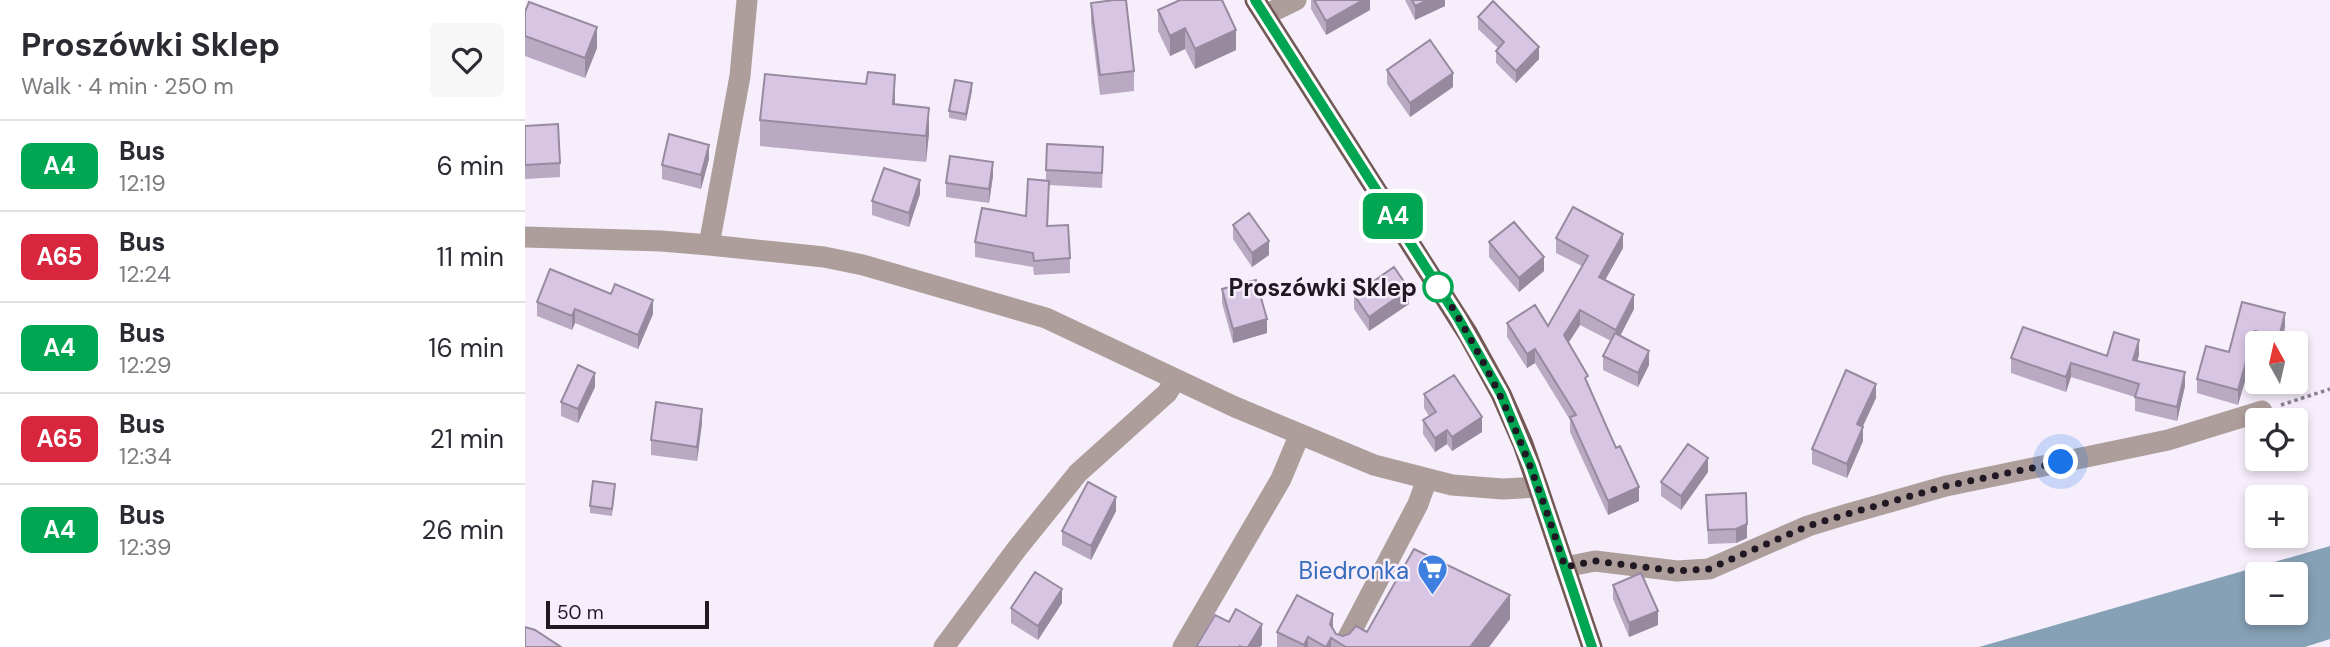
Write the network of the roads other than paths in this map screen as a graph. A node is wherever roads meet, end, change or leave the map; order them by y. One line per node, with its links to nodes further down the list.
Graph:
1 (747, 0): 5 (street)
2 (1296, 0): 3 (street)
3 (1260, 8): 10 (main road)
4 (525, 237): 5 (street)
5 (709, 244): 6 (street)
6 (1176, 379): 8 (street); 13 (street)
7 (2245, 416): 11 (street)
8 (1299, 436): 9 (street); 14 (street)
9 (1427, 479): 10 (street); 15 (street)
10 (1538, 487): 11 (main road)
11 (1565, 567): 12 (main road)
12 (1591, 644)
13 (944, 647)
14 (1182, 647)
15 (1343, 647)

